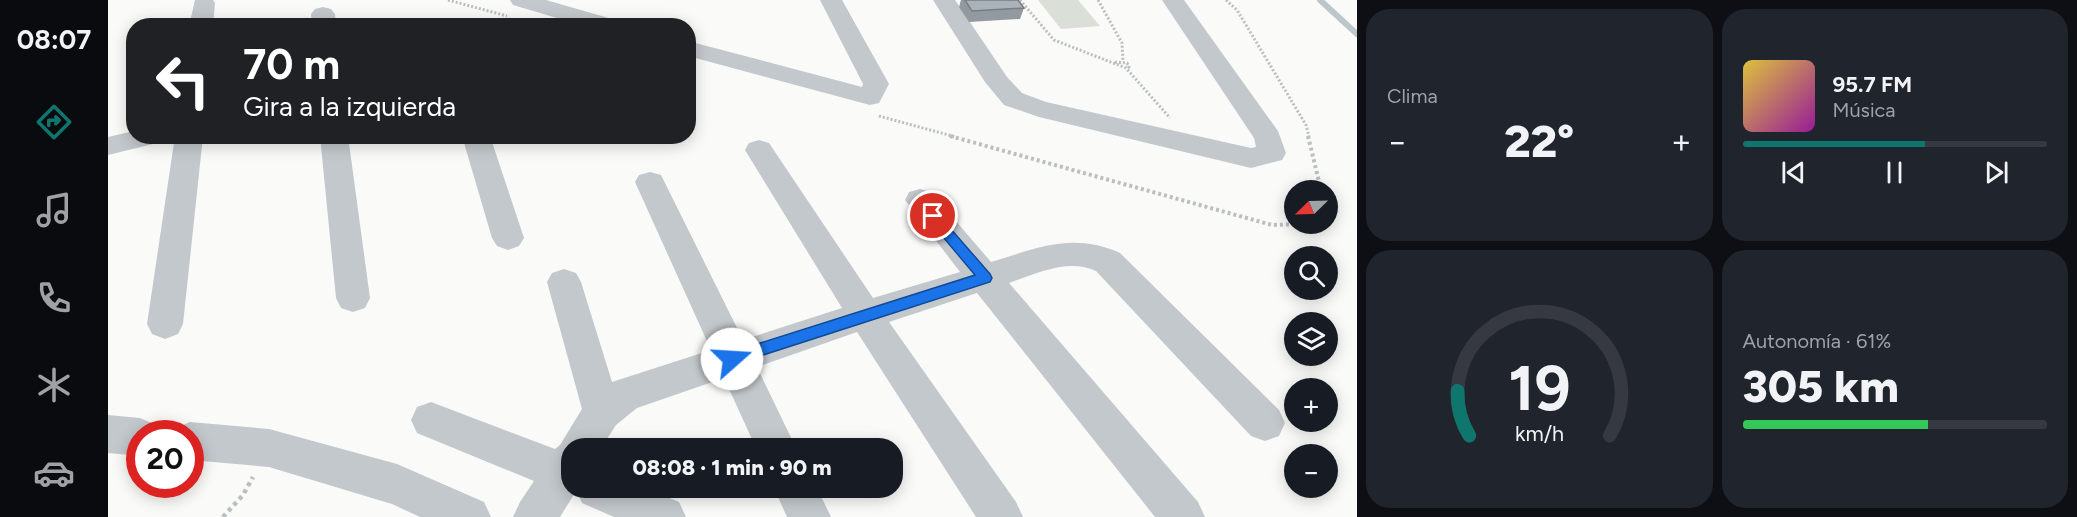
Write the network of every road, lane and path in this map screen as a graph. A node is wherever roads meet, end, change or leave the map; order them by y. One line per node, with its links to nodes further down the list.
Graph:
1 (448, 0): 8 (path)
2 (831, 0): 10 (street)
3 (944, 0): 15 (street)
4 (1020, 0): 11 (path)
5 (1098, 0): 12 (path)
6 (1173, 0): 15 (street)
7 (1226, 0): 22 (path)
8 (516, 8): 9 (street)
9 (569, 18)
10 (696, 50)
11 (1115, 62): 12 (path); 13 (path)
12 (1123, 62): 13 (path)
13 (1126, 68): 15 (path)
14 (874, 115): 25 (path)
15 (1179, 141)
16 (126, 142): 20 (street)
17 (188, 144): 31 (street)
18 (335, 144): 29 (street)
19 (479, 144): 26 (street)
20 (108, 146)
21 (759, 150): 30 (street)
22 (1319, 180)
23 (651, 182): 32 (street)
24 (920, 200): 27 (street)
25 (1284, 225)
26 (508, 238)
27 (985, 278): 30 (street); 35 (street); 52 (street)
28 (564, 282): 33 (street)
29 (353, 298)
30 (865, 315): 32 (street); 51 (street)
31 (165, 324)
32 (732, 359): 33 (street); 39 (street)
33 (602, 412): 38 (street)
34 (431, 420): 42 (street)
35 (1265, 423)
36 (108, 434): 37 (street)
37 (126, 436)
38 (591, 438)
39 (771, 438)
40 (204, 442): 41 (street)
41 (269, 447): 46 (path); 47 (street)
42 (561, 464)
43 (561, 487): 48 (street)
44 (630, 498): 49 (street)
45 (800, 498): 50 (street)
46 (223, 517)
47 (469, 517)
48 (535, 517)
49 (664, 517)
50 (809, 517)
51 (1001, 517)
52 (1183, 517)

